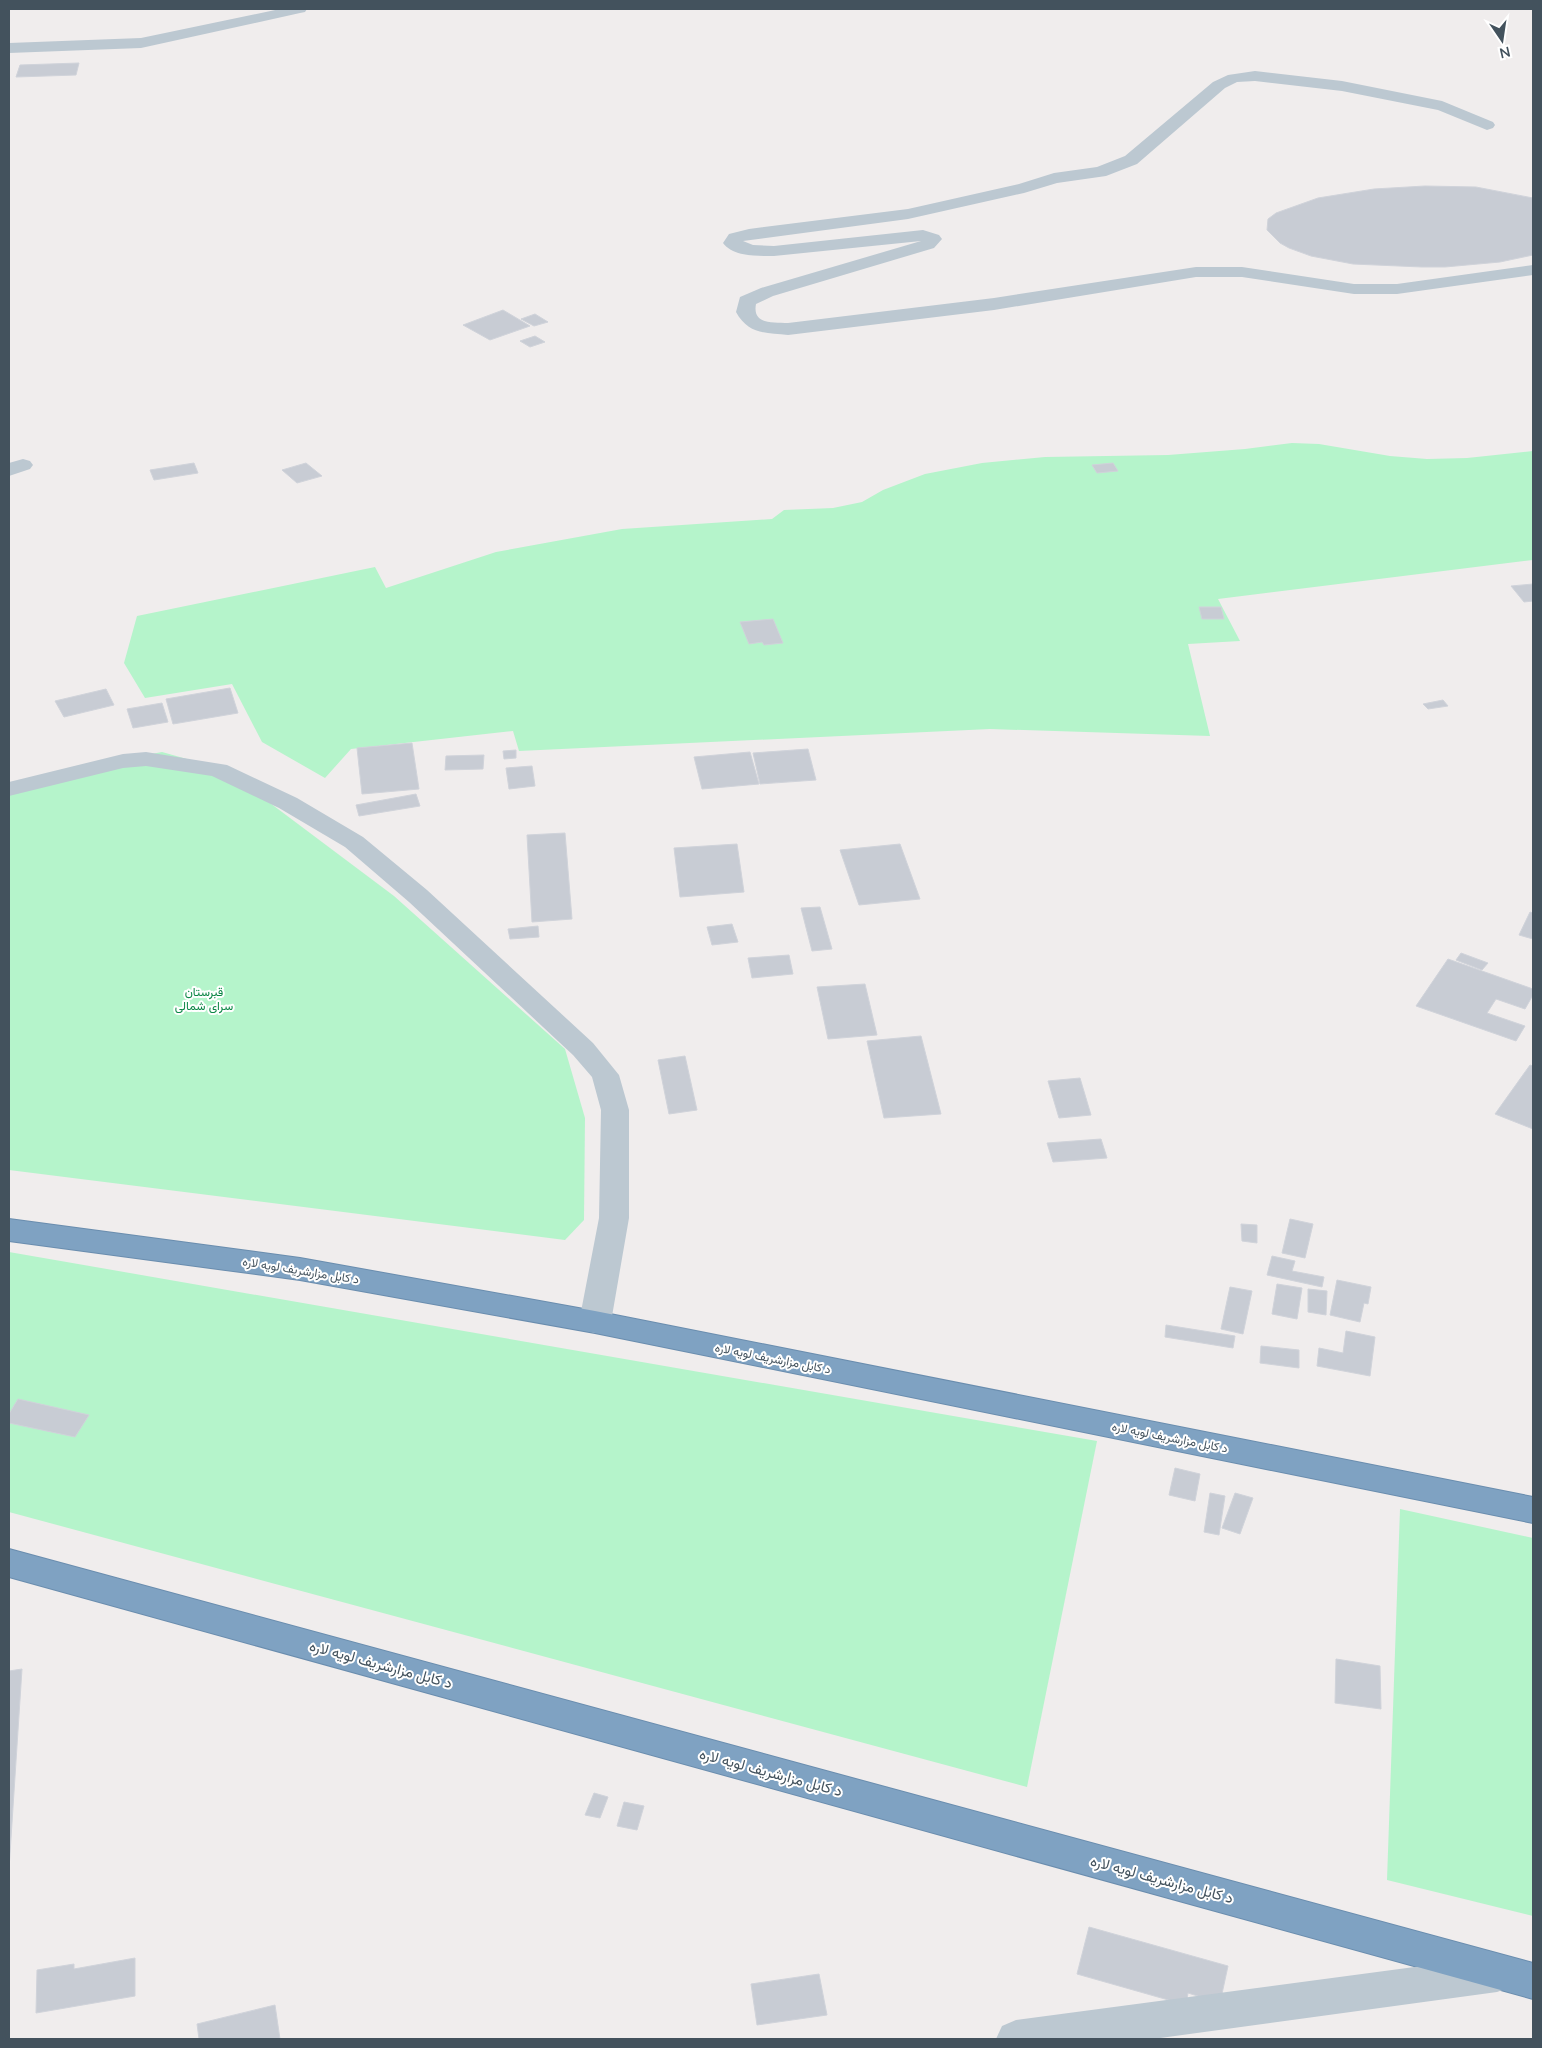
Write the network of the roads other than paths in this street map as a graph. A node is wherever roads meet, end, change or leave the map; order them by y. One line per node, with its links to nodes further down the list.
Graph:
1 (300, 9): 2 (street)
2 (9, 48)
3 (1487, 126): 4 (street)
4 (1533, 270)
5 (9, 789): 7 (street)
6 (9, 1230): 7 (highway, د کابل مزارشریف لویه لاره)
7 (594, 1322): 8 (highway, د کابل مزارشریف لویه لاره)
8 (1533, 1510)
9 (9, 1563): 10 (highway, د کابل مزارشریف لویه لاره)
10 (1518, 1977): 11 (street)
11 (1016, 2039)

